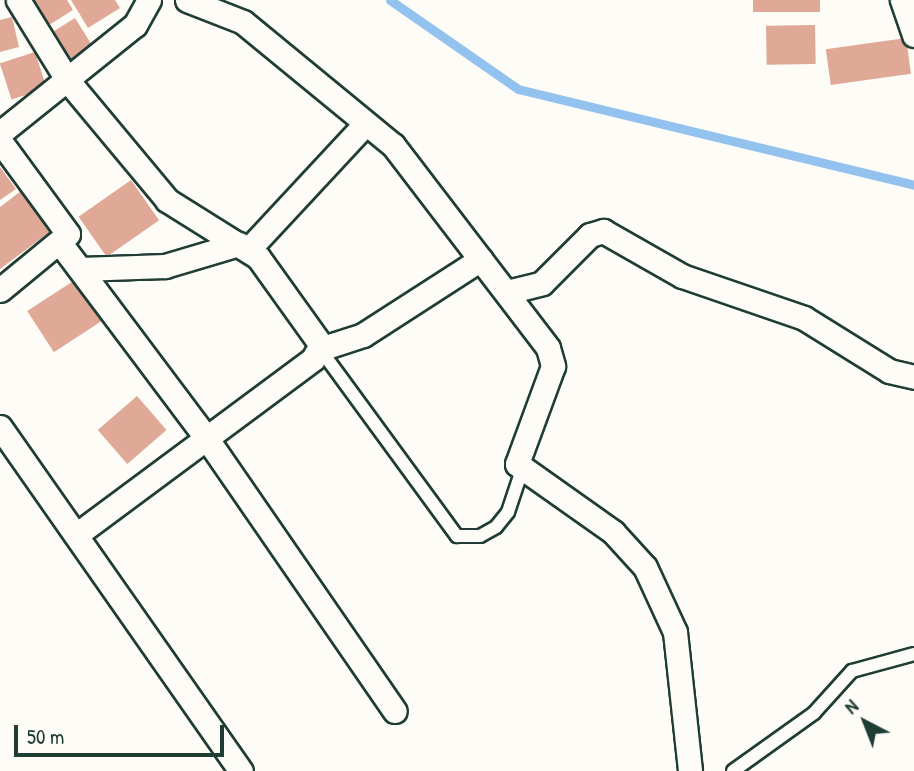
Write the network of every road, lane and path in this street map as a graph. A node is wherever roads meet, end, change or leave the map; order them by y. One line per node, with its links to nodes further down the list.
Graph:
1 (18, 0): 6 (street)
2 (149, 0): 6 (street)
3 (187, 0): 7 (street)
4 (902, 0): 5 (street)
5 (914, 35)
6 (68, 81): 8 (street); 11 (street)
7 (365, 124): 11 (street); 12 (street)
8 (0, 134)
9 (0, 141): 10 (street)
10 (60, 243): 13 (street); 14 (street)
11 (244, 247): 13 (street); 16 (street)
12 (481, 259): 15 (street); 16 (street)
13 (80, 269): 19 (street)
14 (0, 290)
15 (507, 292): 17 (street); 20 (street)
16 (320, 349): 19 (street); 20 (lane)
17 (914, 377)
18 (0, 428): 21 (street)
19 (205, 436): 21 (street); 23 (street)
20 (522, 470): 25 (street)
21 (76, 535): 24 (street)
22 (914, 654): 26 (lane)
23 (395, 711)
24 (242, 771)
25 (690, 771)
26 (733, 771)

